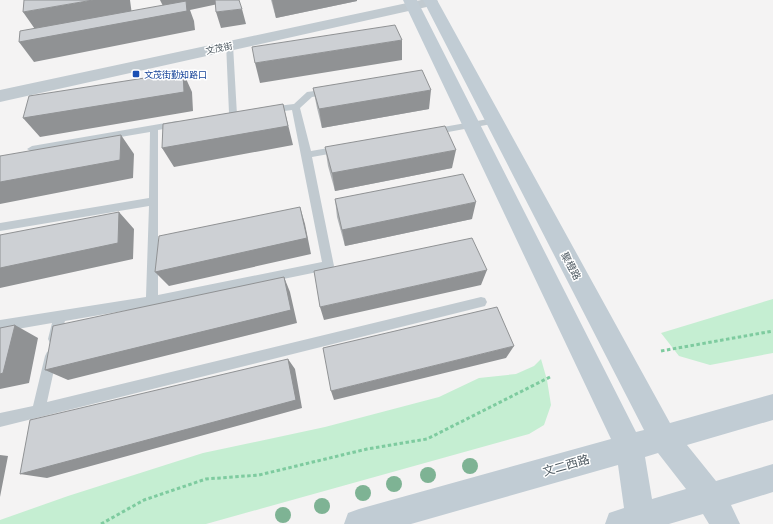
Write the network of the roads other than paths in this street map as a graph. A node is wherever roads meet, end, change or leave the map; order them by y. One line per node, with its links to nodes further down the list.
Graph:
1 (424, 1): 2 (street, 文茂街); 8 (street, 聚橙路); 10 (street)
2 (230, 45): 4 (street, 文茂街); 7 (lane)
3 (341, 91): 5 (lane)
4 (0, 96)
5 (296, 106): 6 (lane); 15 (lane)
6 (257, 112)
7 (212, 118)
8 (494, 121): 10 (lane); 25 (street, 聚橙路)
9 (190, 122): 11 (lane)
10 (472, 125): 12 (lane); 26 (street)
11 (154, 128): 14 (lane); 16 (lane)
12 (425, 133)
13 (346, 148): 15 (lane)
14 (32, 149)
15 (307, 155): 18 (lane)
16 (154, 202): 17 (lane); 18 (lane)
17 (0, 227)
18 (152, 302): 20 (lane)
19 (480, 302): 23 (lane)
20 (60, 316): 21 (lane); 23 (lane)
21 (0, 326)
22 (773, 407): 25 (street, 文二西路)
23 (38, 411): 24 (lane)
24 (0, 420)
25 (663, 438): 26 (street, 文二西路); 28 (street, 聚橙路)
26 (629, 447): 29 (street); 30 (street, 文二西路)
27 (773, 478): 28 (street)
28 (710, 496): 29 (street); 31 (street, 聚橙路)
29 (635, 522)
30 (359, 524)
31 (725, 524)

